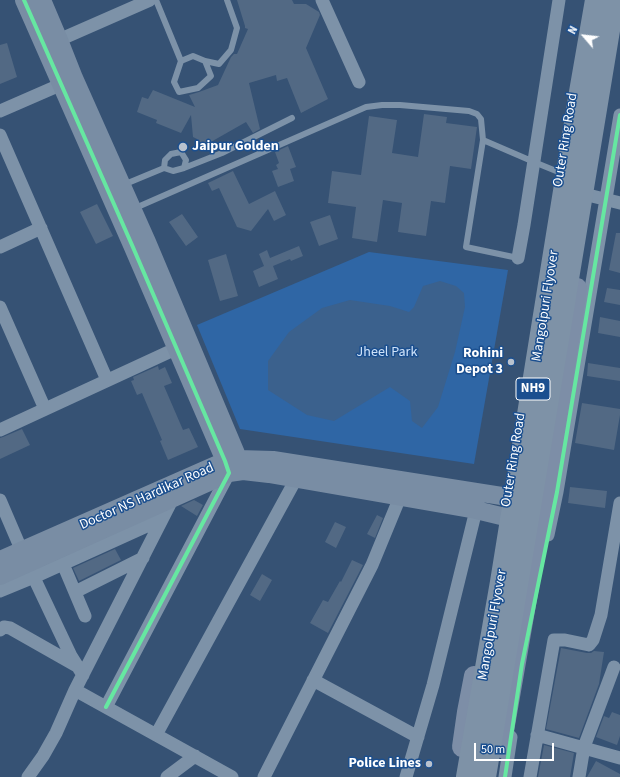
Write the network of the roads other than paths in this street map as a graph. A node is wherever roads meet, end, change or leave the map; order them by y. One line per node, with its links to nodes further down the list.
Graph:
1 (24, 0): 12 (street)
2 (42, 0): 12 (street)
3 (150, 0): 12 (street)
4 (156, 0): 14 (lane)
5 (227, 0): 13 (lane)
6 (322, 0): 16 (street)
7 (559, 0): 22 (street)
8 (589, 0): 25 (main road, Outer Ring Road)
9 (596, 0): 78 (highway, Mangolpuri Flyover / NH9, bridge)
10 (614, 0): 79 (highway, Mangolpuri Flyover / NH9, bridge)
11 (620, 30): 27 (main road)
12 (52, 43): 15 (street)
13 (205, 60): 14 (lane); 14 (lane)
14 (181, 61)
15 (68, 81): 17 (street); 26 (street)
16 (359, 82)
17 (0, 111)
18 (620, 115): 27 (street)
19 (292, 118): 24 (lane)
20 (0, 135): 30 (street)
21 (483, 140): 22 (lane); 29 (lane); 32 (lane)
22 (534, 162): 25 (lane); 32 (street)
23 (164, 168): 24 (lane); 24 (lane); 26 (lane)
24 (184, 168)
25 (561, 173): 36 (main road, Outer Ring Road)
26 (115, 189): 29 (street); 34 (street)
27 (599, 198): 28 (street); 37 (main road); 81 (street)
28 (620, 203)
29 (132, 210): 34 (street)
30 (41, 228): 31 (street); 35 (street)
31 (0, 247)
32 (518, 258)
33 (0, 306): 38 (street)
34 (183, 346): 35 (street); 40 (street)
35 (107, 380): 38 (street)
36 (522, 407): 37 (main road); 43 (main road, Outer Ring Road)
37 (558, 408): 59 (main road)
38 (46, 409): 39 (street)
39 (0, 430)
40 (234, 466): 41 (street, Doctor NS Hardikar Road); 44 (street, Doctor NS Hardikar Road); 46 (street, Doctor NS Hardikar Road); 52 (street, Doctor NS Hardikar Road); 65 (street)
41 (296, 479): 42 (street, Doctor NS Hardikar Road); 66 (street)
42 (400, 497): 46 (street, Doctor NS Hardikar Road); 63 (street)
43 (508, 497): 46 (street, Doctor NS Hardikar Road); 48 (main road, Outer Ring Road)
44 (173, 498): 49 (street); 52 (street, Doctor NS Hardikar Road)
45 (0, 500): 52 (street)
46 (478, 501): 48 (street, Doctor NS Hardikar Road); 68 (street)
47 (620, 503): 67 (street)
48 (505, 517): 57 (main road, Outer Ring Road)
49 (162, 519): 50 (street); 53 (street)
50 (143, 558): 56 (street); 62 (street)
51 (0, 560): 52 (street, Doctor NS Hardikar Road)
52 (28, 564): 53 (street); 54 (street, Doctor NS Hardikar Road); 55 (street); 62 (street)
53 (63, 564): 56 (street)
54 (0, 576)
55 (0, 591)
56 (75, 592): 58 (street)
57 (486, 614): 59 (main road); 77 (main road, Outer Ring Road)
58 (85, 616)
59 (522, 622): 80 (main road)
60 (0, 630): 62 (street)
61 (614, 667): 69 (street)
62 (80, 671): 64 (street)
63 (313, 680): 68 (street); 75 (street)
64 (75, 690): 65 (street); 72 (street)
65 (106, 707): 66 (street)
66 (156, 735): 70 (street)
67 (537, 735): 69 (street); 82 (street)
68 (418, 737): 76 (street)
69 (584, 747): 71 (street); 83 (street)
70 (195, 756): 73 (street); 74 (street)
71 (620, 758)
72 (28, 777)
73 (168, 777)
74 (232, 777)
75 (264, 777)
76 (406, 777)
77 (457, 777)
78 (467, 777)
79 (485, 777)
80 (496, 777)
81 (505, 777)
82 (530, 777)
83 (579, 777)

